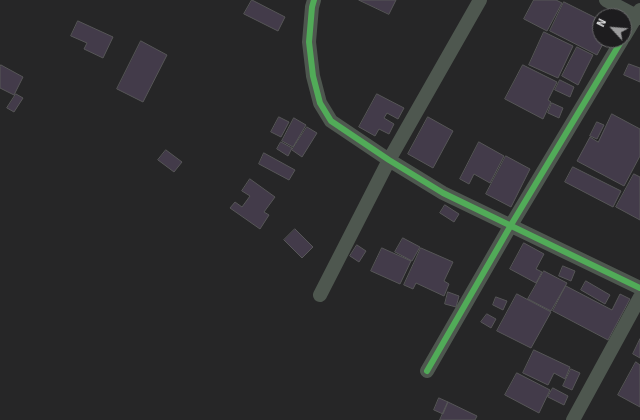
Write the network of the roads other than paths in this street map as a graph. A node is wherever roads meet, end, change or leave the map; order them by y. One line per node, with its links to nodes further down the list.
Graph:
1 (314, 0): 7 (street)
2 (480, 0): 7 (street)
3 (606, 0): 4 (street)
4 (639, 15): 5 (street)
5 (632, 25)
6 (617, 48): 8 (street)
7 (389, 160): 8 (street); 10 (street)
8 (511, 225): 9 (street); 12 (street)
9 (640, 288)
10 (320, 295)
11 (640, 297): 13 (street)
12 (427, 371)
13 (573, 420)

